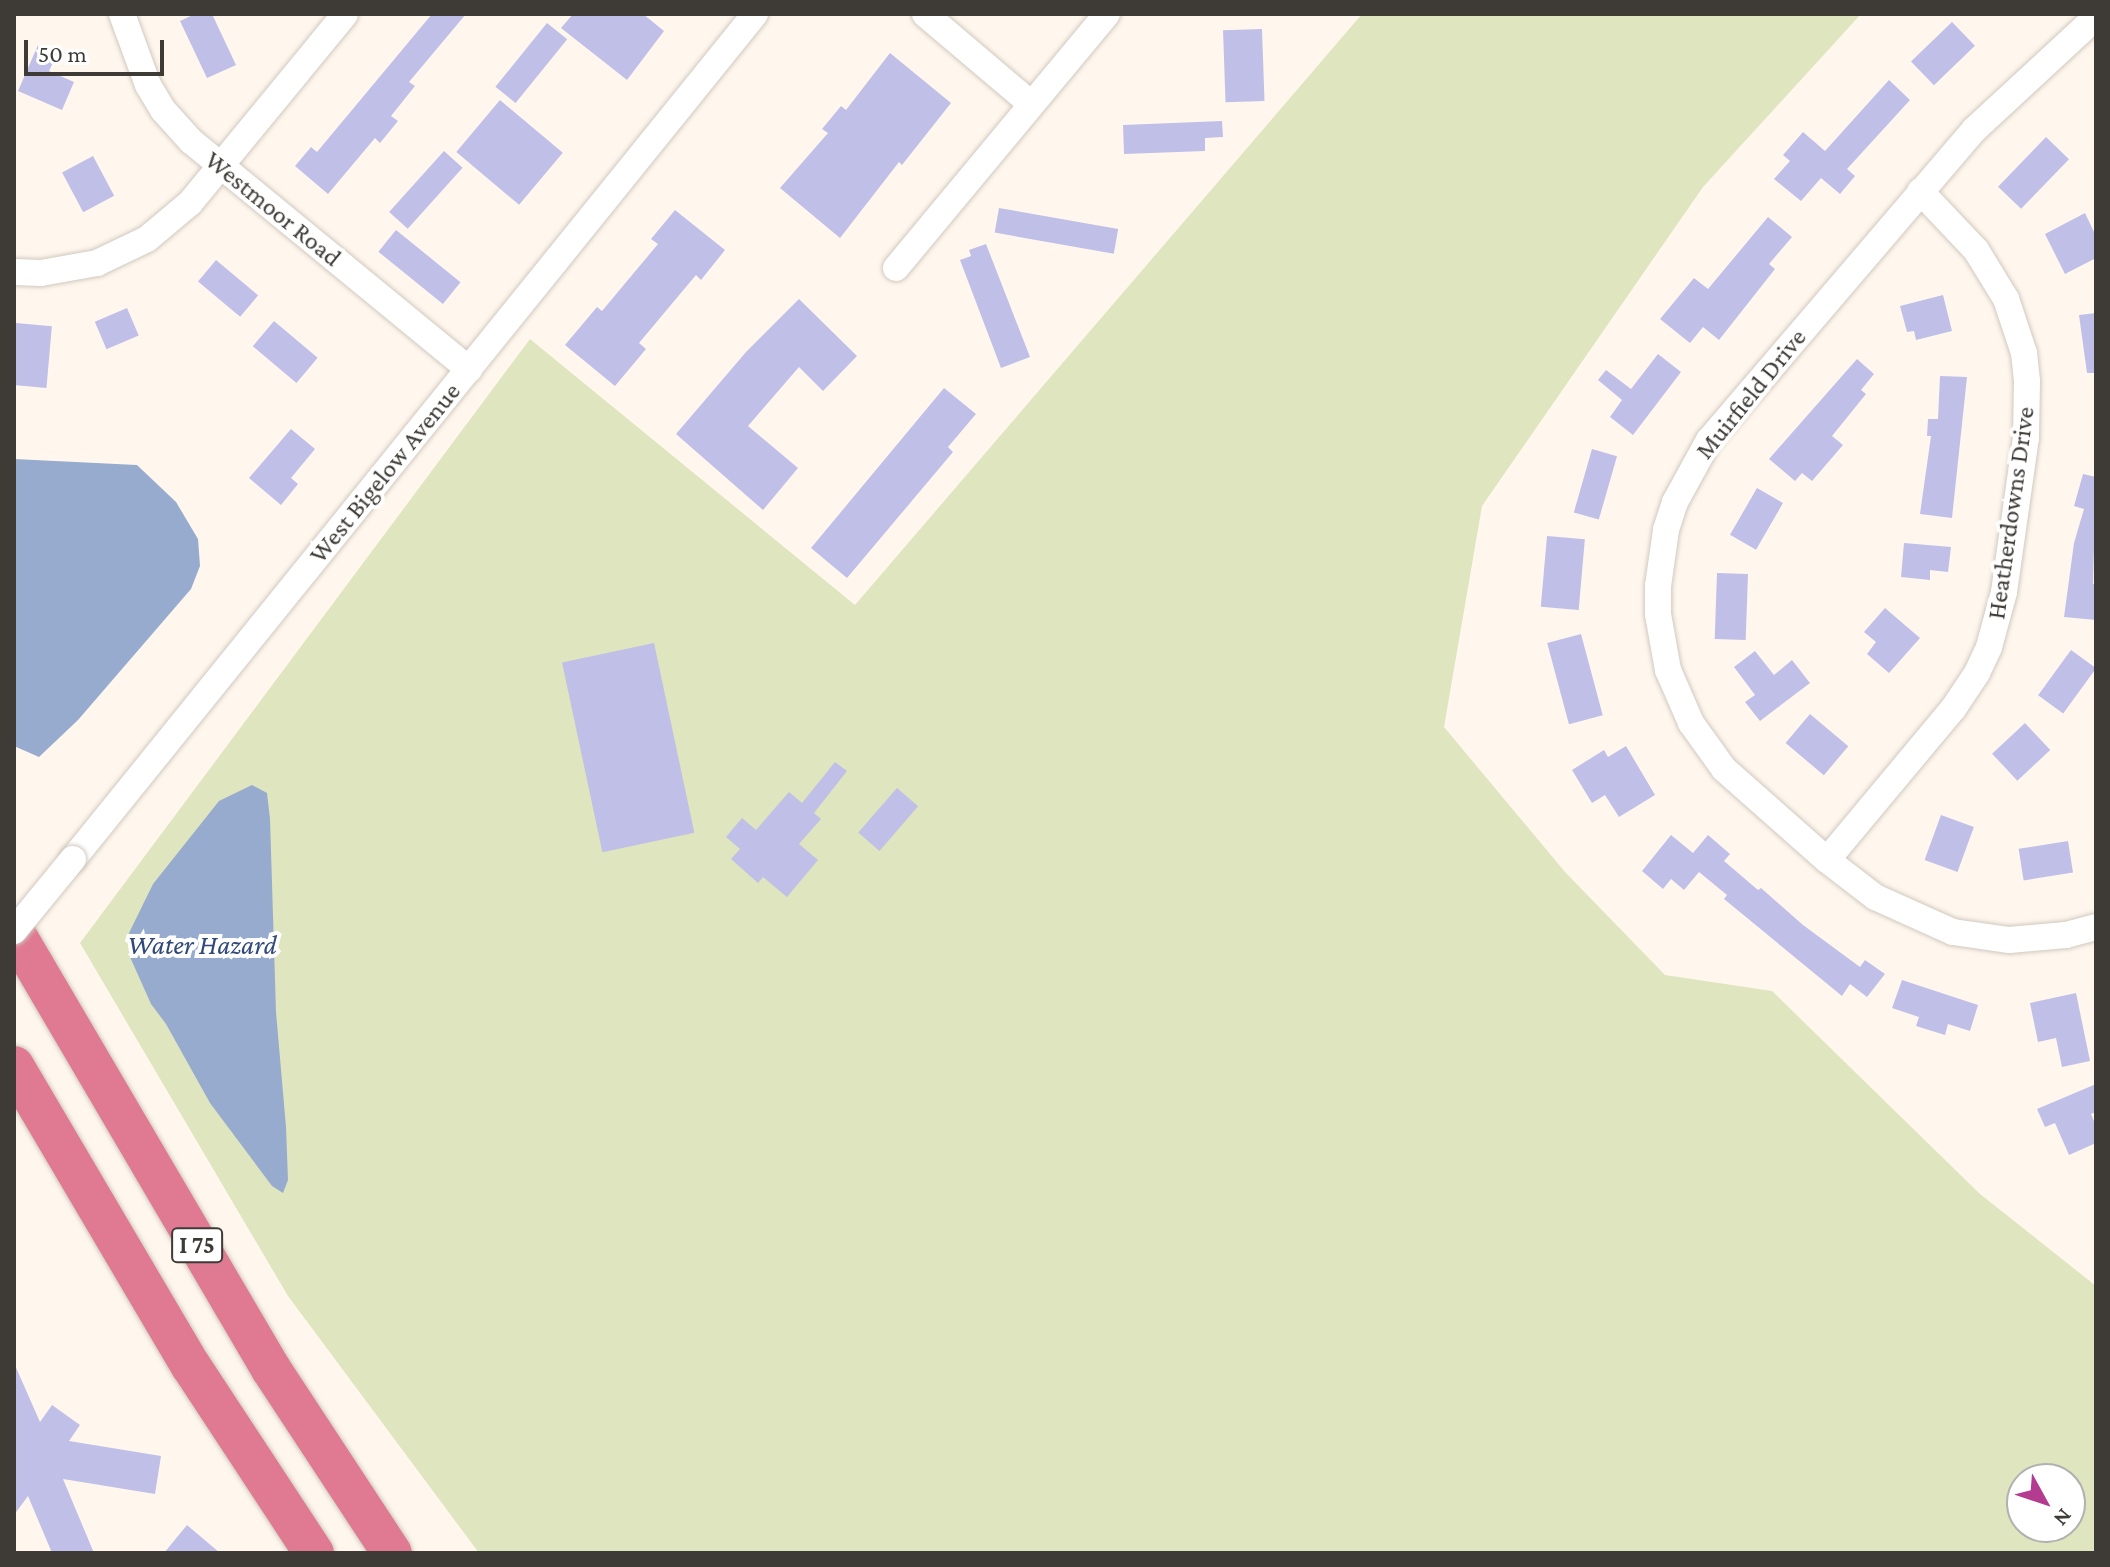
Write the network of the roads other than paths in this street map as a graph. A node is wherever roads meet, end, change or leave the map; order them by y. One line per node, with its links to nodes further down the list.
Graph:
1 (122, 14): 8 (street, Westmoor Road)
2 (345, 14): 8 (street)
3 (755, 14): 12 (street, West Bigelow Avenue)
4 (925, 14): 7 (street)
5 (1107, 14): 7 (street)
6 (2096, 17): 9 (street, Muirfield Drive)
7 (1031, 104): 10 (street)
8 (221, 167): 11 (street); 12 (street, Westmoor Road)
9 (1920, 191): 13 (street, Heatherdowns Drive); 13 (street, Muirfield Drive)
10 (896, 268)
11 (14, 272)
12 (469, 369): 15 (street, West Bigelow Avenue, bridge)
13 (1827, 860): 14 (street, Muirfield Drive)
14 (2096, 927)
15 (14, 931): 18 (highway, I 75)
16 (14, 1066): 17 (highway, I 75)
17 (314, 1553)
18 (392, 1553)

